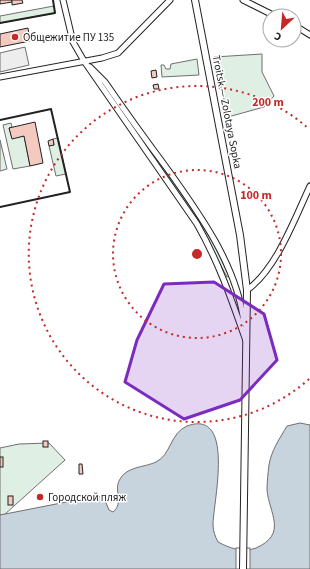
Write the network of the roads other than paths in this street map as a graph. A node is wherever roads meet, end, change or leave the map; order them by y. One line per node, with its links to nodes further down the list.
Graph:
1 (64, 0): 6 (street)
2 (170, 0): 6 (street)
3 (195, 0): 9 (street, Troitsk — Zolotaya Sopka)
4 (243, 0): 5 (street)
5 (262, 10)
6 (84, 61): 7 (street); 10 (street)
7 (0, 77)
8 (310, 186): 9 (street)
9 (247, 290): 10 (street, Troitsk — Zolotaya Sopka)
10 (248, 348): 11 (street, Troitsk — Zolotaya Sopka)
11 (243, 569)

